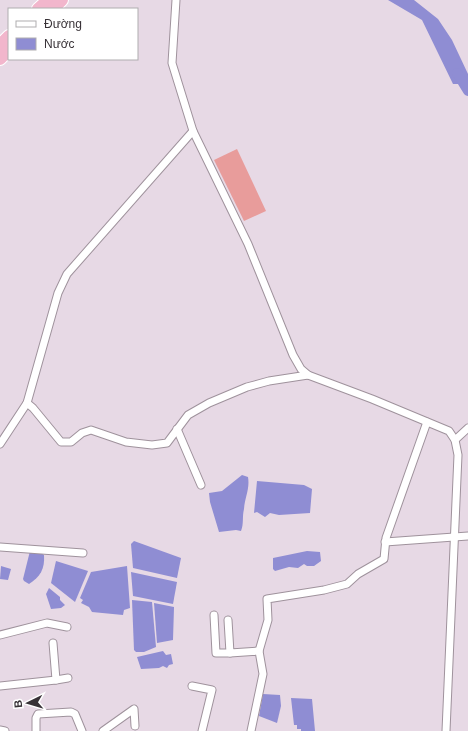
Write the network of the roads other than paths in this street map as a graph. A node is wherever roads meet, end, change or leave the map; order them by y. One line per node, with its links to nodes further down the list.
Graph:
1 (48, 0): 4 (highway)
2 (62, 0): 5 (highway)
3 (176, 0): 10 (street)
4 (39, 8)
5 (54, 8)
6 (8, 37): 7 (highway)
7 (0, 45)
8 (8, 51): 9 (highway)
9 (0, 59)
10 (193, 130): 11 (street); 12 (street)
11 (308, 375): 13 (street); 15 (street)
12 (27, 403): 15 (street); 17 (street)
13 (427, 422): 16 (street); 21 (street)
14 (468, 428): 16 (street)
15 (177, 429): 18 (street)
16 (455, 440): 20 (street)
17 (0, 444)
18 (200, 485)
19 (468, 536): 20 (street)
20 (455, 537): 21 (street); 43 (street)
21 (386, 542): 29 (street)
22 (0, 547): 23 (street)
23 (83, 553)
24 (214, 615): 30 (street)
25 (228, 620): 30 (street)
26 (67, 627): 27 (street)
27 (0, 635)
28 (52, 643): 32 (street)
29 (259, 651): 30 (street); 42 (street)
30 (230, 653)
31 (68, 678): 32 (street)
32 (56, 680): 33 (street)
33 (0, 686)
34 (192, 686): 41 (street)
35 (135, 726): 40 (street)
36 (0, 730): 37 (street)
37 (5, 731)
38 (36, 731): 39 (street)
39 (82, 731)
40 (103, 731)
41 (202, 731)
42 (251, 731)
43 (446, 731)

